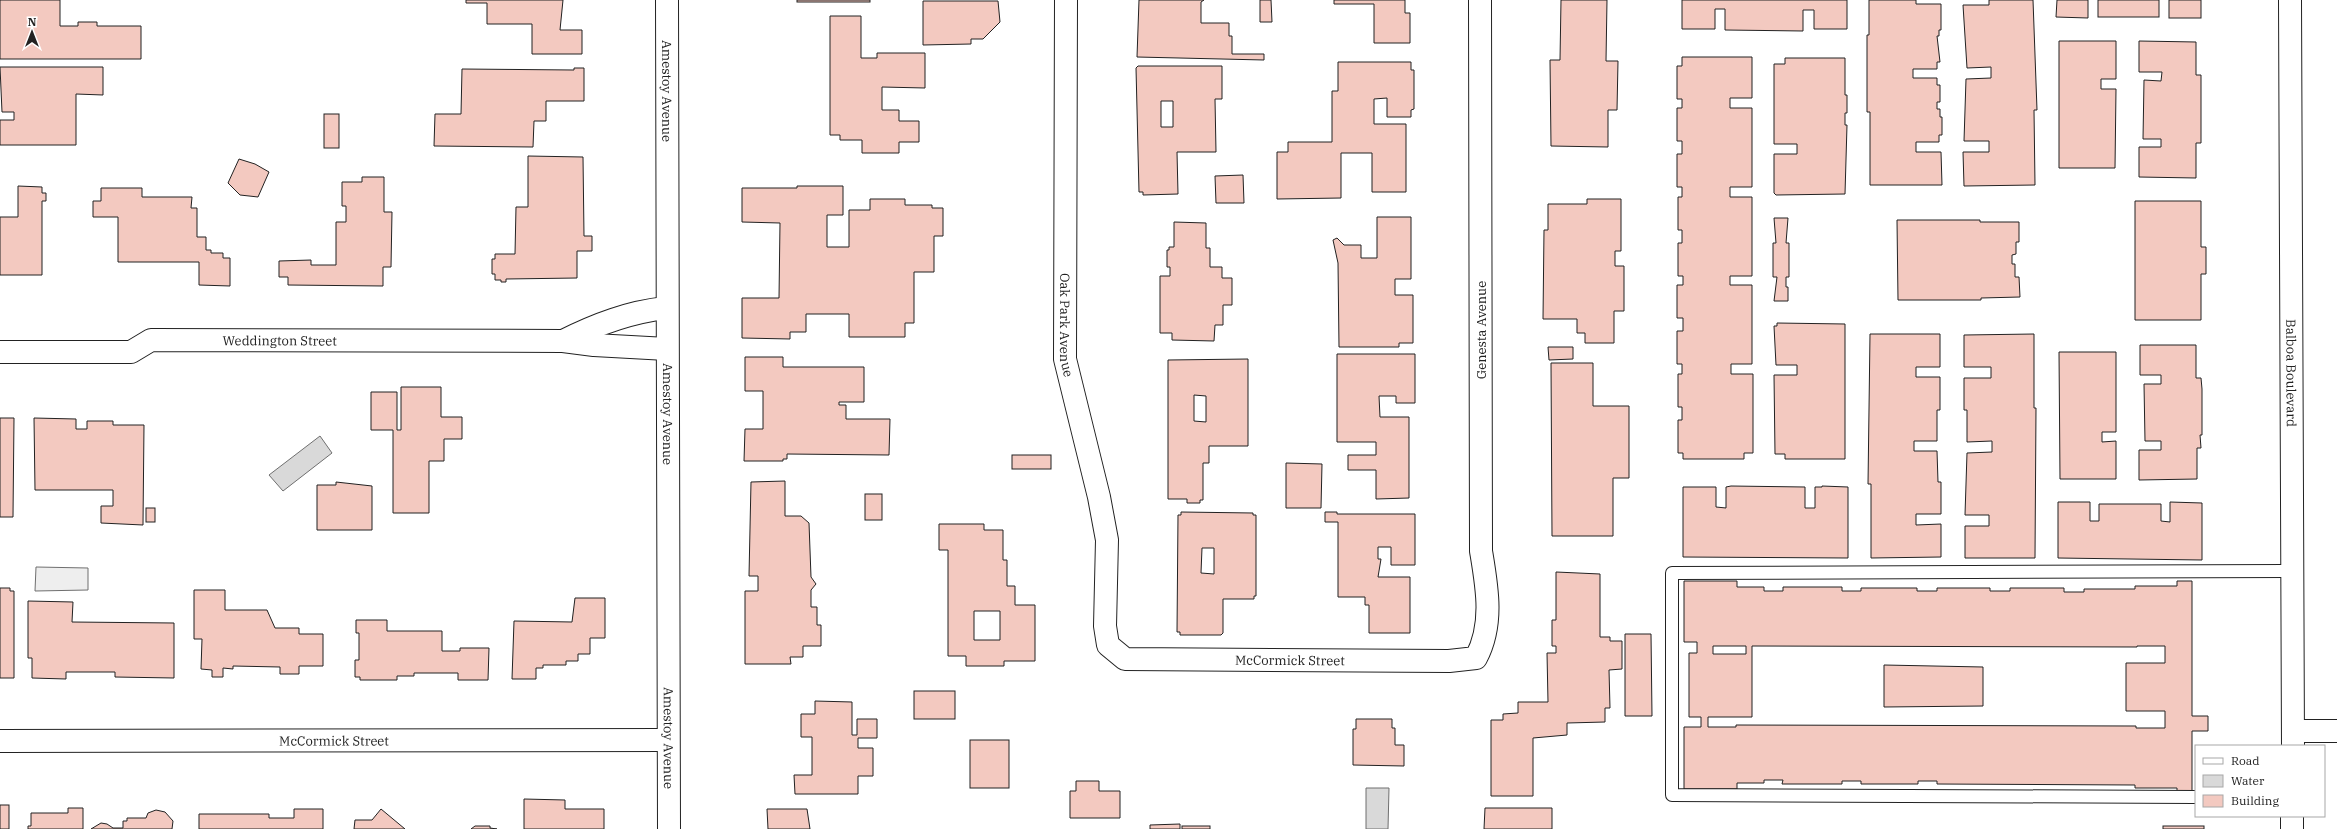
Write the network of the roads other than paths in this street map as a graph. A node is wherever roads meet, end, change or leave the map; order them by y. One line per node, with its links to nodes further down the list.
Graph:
1 (667, 0): 5 (street, Amestoy Avenue)
2 (1066, 0): 10 (street, Oak Park Avenue)
3 (1480, 0): 11 (street, Genesta Avenue)
4 (2290, 0): 9 (street, Balboa Boulevard)
5 (666, 308): 6 (street, Weddington Street); 7 (street, Amestoy Avenue)
6 (563, 341): 7 (street, Weddington Street); 8 (street, Weddington Street)
7 (667, 349): 14 (street, Amestoy Avenue)
8 (0, 352)
9 (2292, 571): 13 (street, Balboa Boulevard); 16 (lane)
10 (1108, 645): 11 (street, McCormick Street)
11 (1476, 658)
12 (2337, 731): 13 (street)
13 (2293, 739)
14 (668, 740): 15 (street, McCormick Street); 18 (street, Amestoy Avenue)
15 (0, 741)
16 (2195, 797)
17 (2292, 817): 19 (street)
18 (668, 829)
19 (2292, 829)

